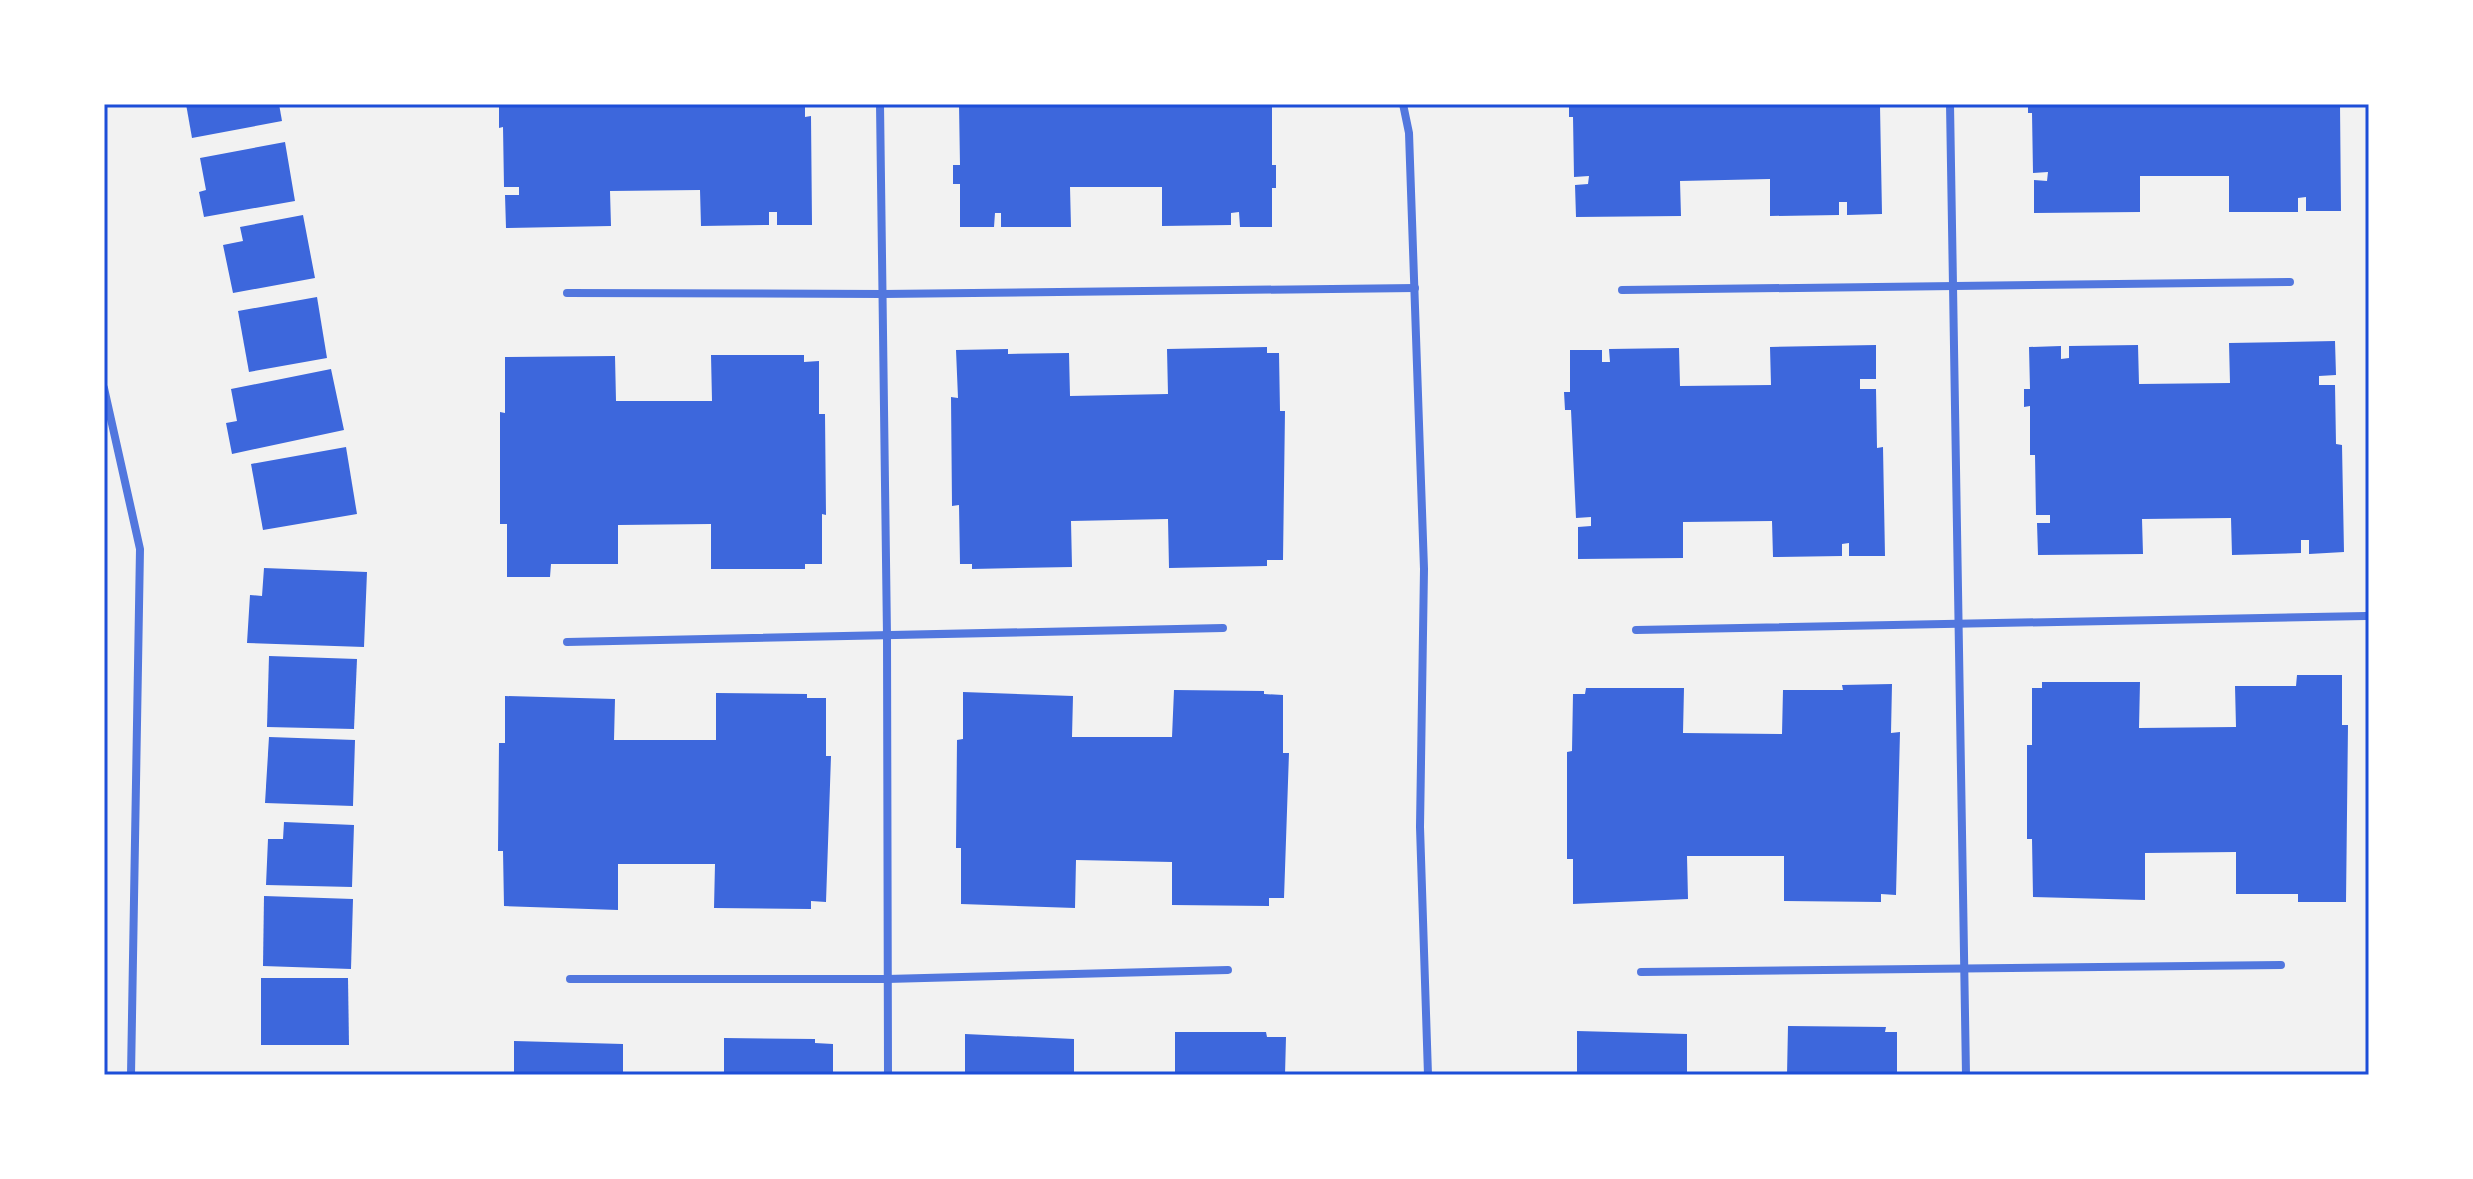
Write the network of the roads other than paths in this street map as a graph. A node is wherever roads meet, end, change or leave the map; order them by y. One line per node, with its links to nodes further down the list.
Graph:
1 (880, 104): 9 (street)
2 (1403, 104): 6 (street)
3 (1950, 104): 5 (street)
4 (2290, 282): 5 (street)
5 (1952, 286): 7 (street); 12 (street)
6 (1415, 288): 9 (street); 25 (street)
7 (1622, 290)
8 (567, 293): 9 (street)
9 (883, 294): 15 (street)
10 (104, 388): 23 (street)
11 (2366, 616): 12 (street)
12 (1959, 623): 14 (street); 18 (street)
13 (1223, 628): 15 (street)
14 (1636, 630)
15 (887, 636): 16 (street); 22 (street)
16 (567, 642)
17 (2281, 965): 18 (street)
18 (1964, 967): 20 (street); 26 (street)
19 (1228, 970): 22 (street)
20 (1641, 972)
21 (570, 979): 22 (street)
22 (887, 979): 24 (street)
23 (131, 1075)
24 (888, 1075)
25 (1428, 1075)
26 (1966, 1075)

